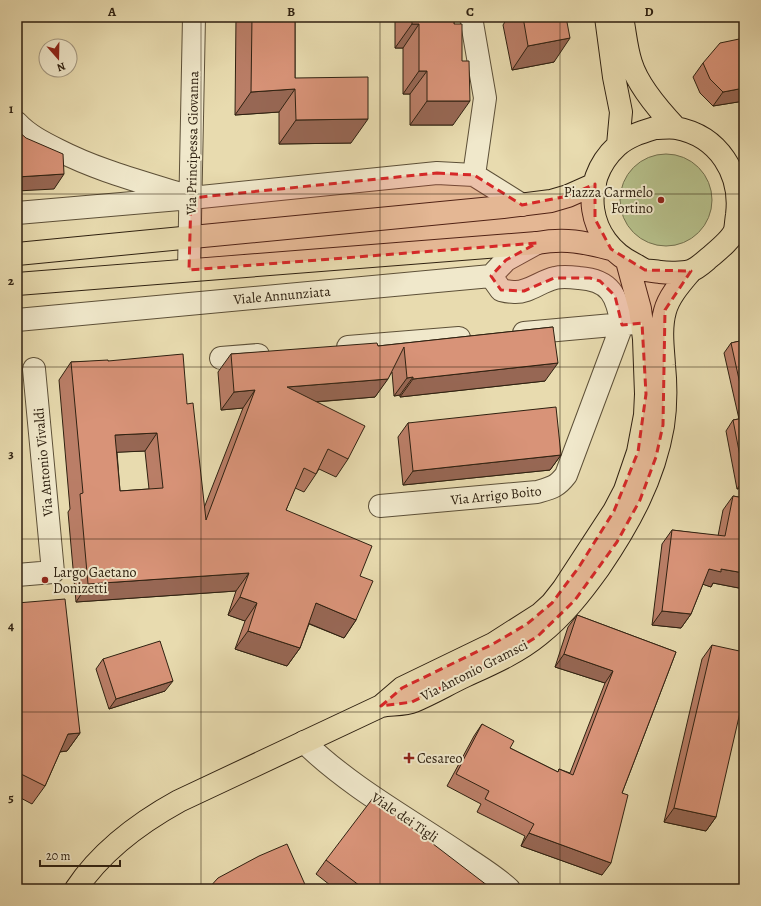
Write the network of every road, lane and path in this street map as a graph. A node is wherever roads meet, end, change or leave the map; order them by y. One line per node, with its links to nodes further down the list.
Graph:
1 (194, 17): 11 (street, Via Principessa Giovanna)
2 (471, 17): 9 (street)
3 (606, 17): 7 (main road)
4 (622, 17): 6 (main road)
5 (17, 123): 11 (street)
6 (676, 128): 7 (main road); 8 (main road)
7 (618, 145): 10 (main road)
8 (734, 161): 14 (main road)
9 (474, 175): 11 (street); 12 (street)
10 (594, 184): 12 (main road); 18 (main road, Via Antonio Gramsci)
11 (191, 198): 13 (street); 15 (street, Via Principessa Giovanna)
12 (522, 205): 15 (main road)
13 (17, 213)
14 (739, 228): 20 (main road, Via Antonio Gramsci)
15 (189, 238): 17 (main road); 19 (street, Via Principessa Giovanna)
16 (537, 242): 18 (main road); 19 (main road); 21 (street)
17 (17, 254)
18 (619, 255): 20 (main road); 24 (main road, Via Antonio Gramsci)
19 (189, 270): 22 (main road)
20 (691, 271): 33 (main road, Via Antonio Gramsci)
21 (491, 276): 23 (street, Viale Annunziata); 24 (street)
22 (17, 284)
23 (17, 320)
24 (632, 324): 25 (street); 31 (street, Via Arrigo Boito); 33 (main road, Via Antonio Gramsci)
25 (504, 334)
26 (480, 336): 27 (street)
27 (331, 349)
28 (276, 353): 29 (street)
29 (220, 358)
30 (34, 369): 32 (street, Via Antonio Vivaldi)
31 (380, 506)
32 (17, 575)
33 (381, 706): 34 (main road, Via Antonio Gramsci)
34 (304, 742): 35 (main road, Via Antonio Gramsci); 36 (street, Viale dei Tigli)
35 (76, 889)
36 (509, 889)

